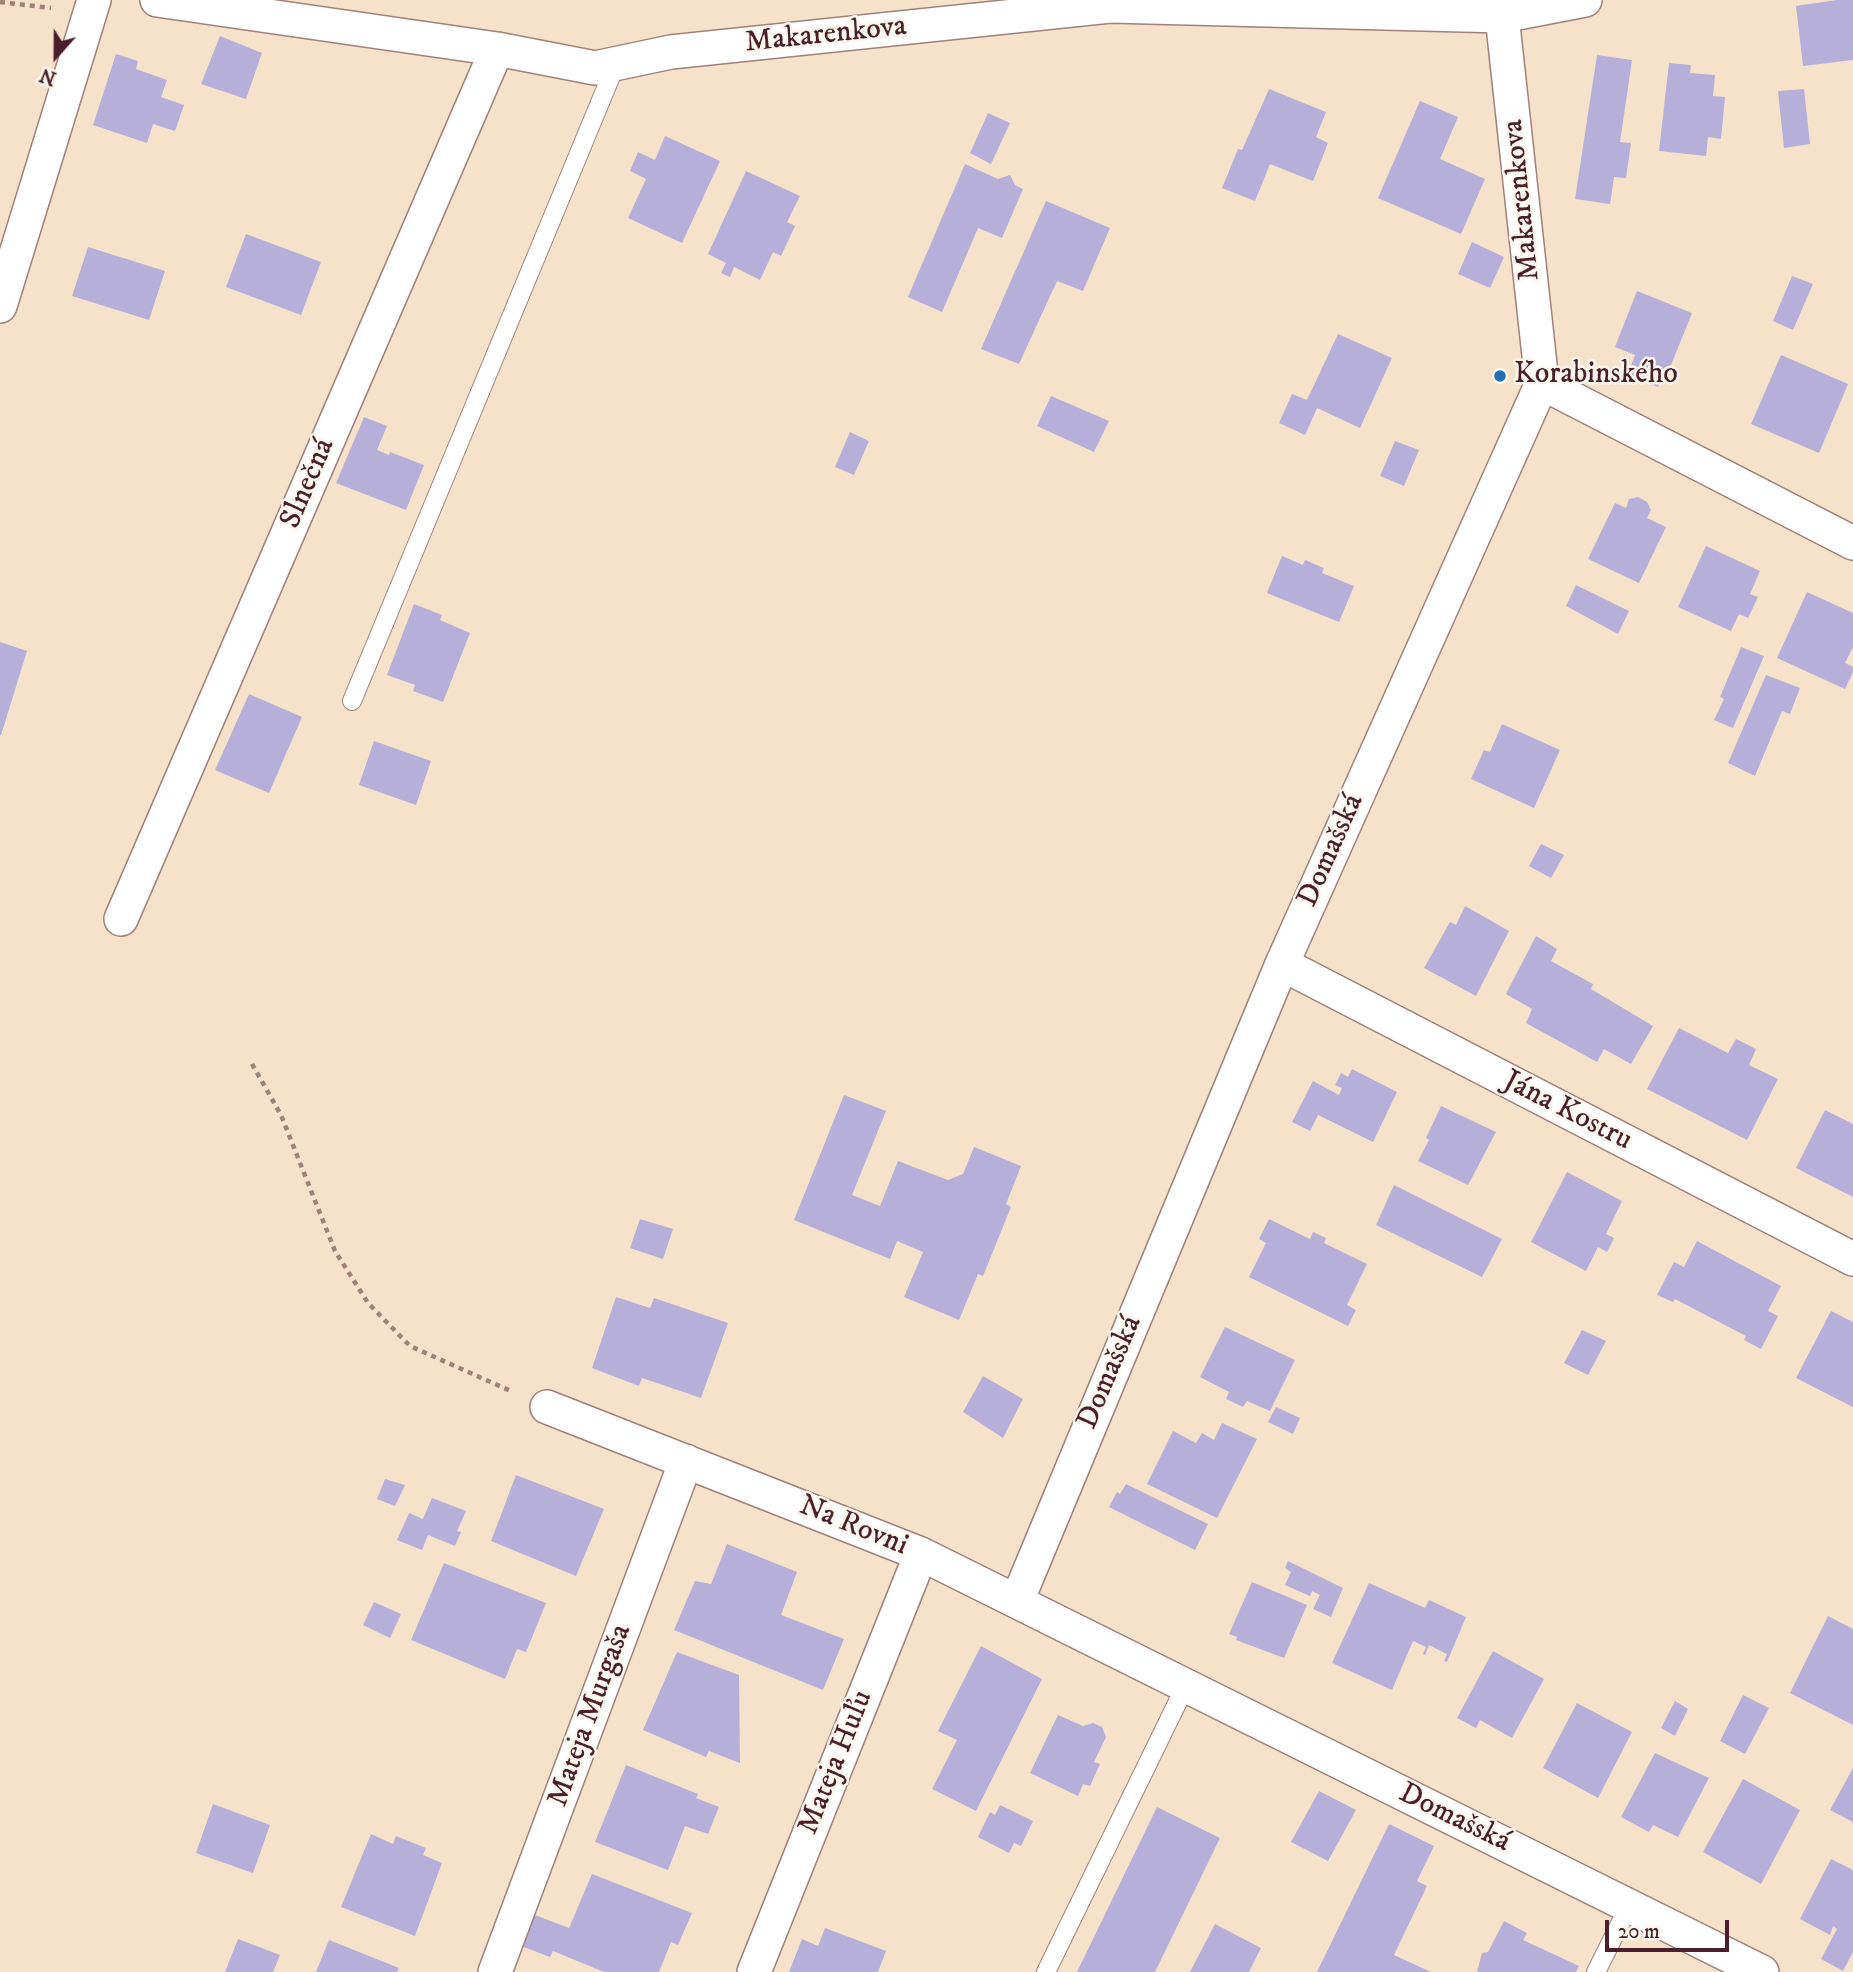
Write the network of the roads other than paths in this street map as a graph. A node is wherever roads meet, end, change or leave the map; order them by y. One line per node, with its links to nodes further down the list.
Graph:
1 (157, 0): 5 (street, Makarenkova)
2 (1585, 0): 4 (street, Makarenkova)
3 (79, 5): 7 (street)
4 (1502, 16): 6 (street, Makarenkova); 8 (street, Makarenkova)
5 (497, 49): 6 (street, Makarenkova); 11 (street, Slnečná)
6 (616, 64): 10 (lane)
7 (0, 306)
8 (1542, 383): 9 (street); 12 (street, Domašská)
9 (1853, 543)
10 (352, 701)
11 (121, 919)
12 (1282, 964): 13 (street, Jána Kostru); 17 (street, Domašská)
13 (1853, 1259)
14 (547, 1407): 15 (street, Na Rovni)
15 (686, 1461): 16 (street, Na Rovni); 20 (street, Mateja Murgaša)
16 (921, 1554): 17 (street, Na Rovni); 21 (street, Mateja Huľu)
17 (1017, 1601): 18 (street, Domašská)
18 (1186, 1685): 19 (street, Domašská); 22 (lane)
19 (1629, 1906): 23 (lane); 24 (street, Domašská)
20 (495, 1972)
21 (754, 1972)
22 (1046, 1972)
23 (1596, 1972)
24 (1762, 1972)

